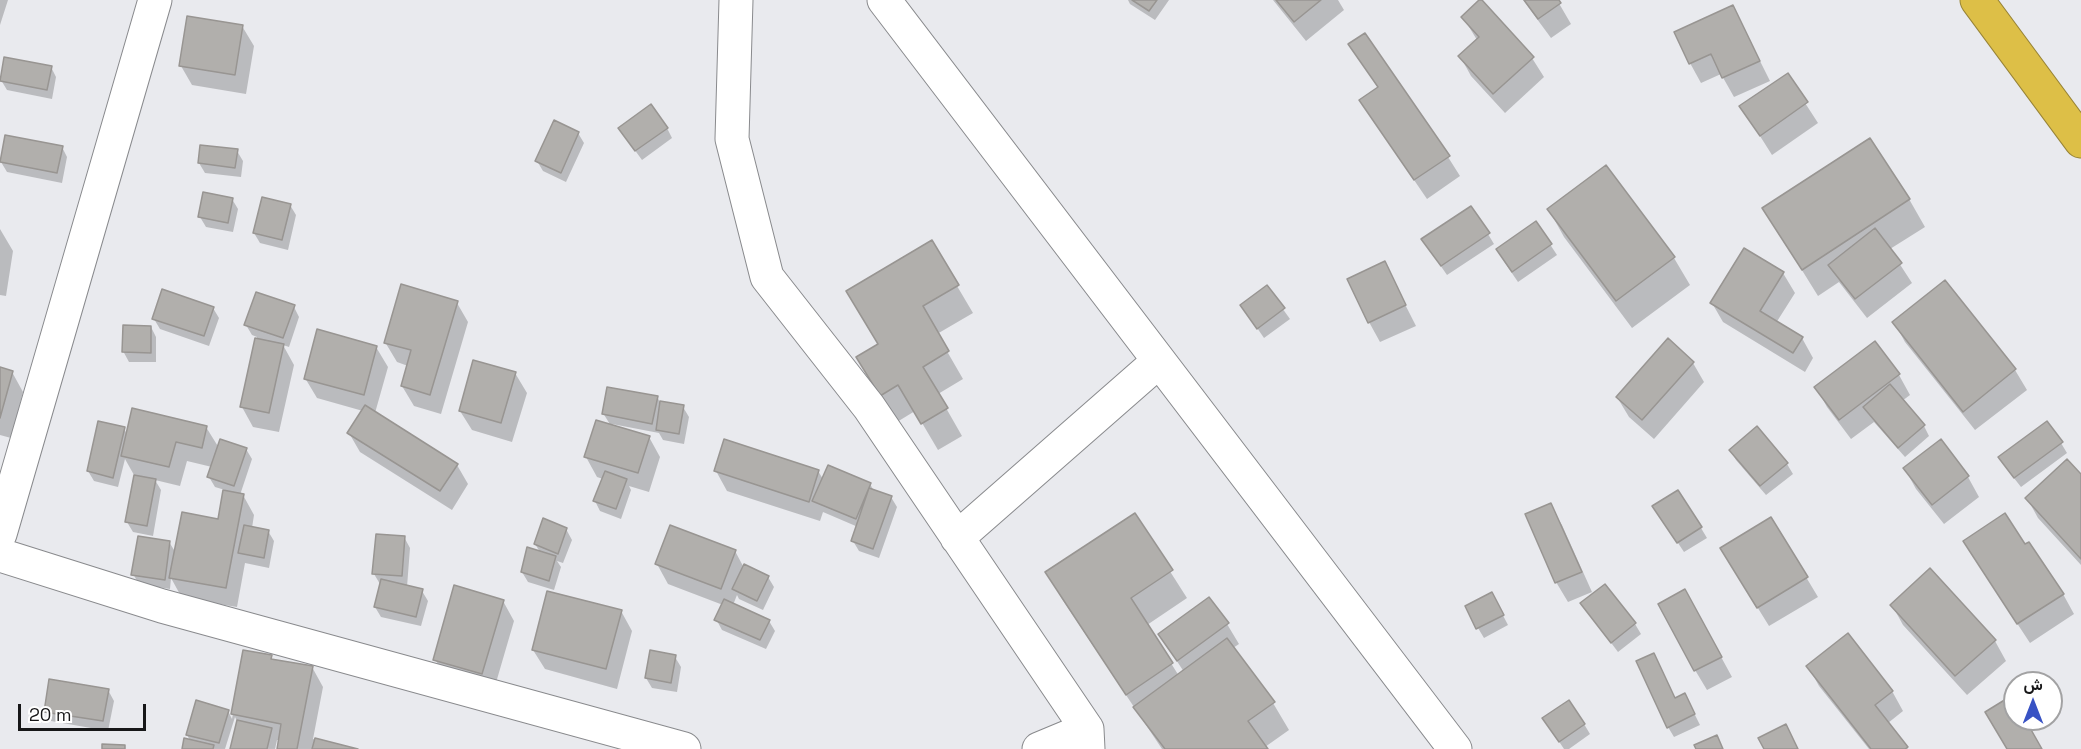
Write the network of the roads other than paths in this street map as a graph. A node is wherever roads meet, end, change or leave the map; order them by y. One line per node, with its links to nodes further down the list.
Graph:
1 (155, 0): 7 (street)
2 (736, 0): 8 (street)
3 (884, 0): 6 (street)
4 (1977, 0): 5 (highway)
5 (2081, 141)
6 (1159, 361): 8 (street); 13 (street)
7 (0, 534)
8 (957, 538): 10 (street)
9 (0, 555): 11 (street)
10 (1087, 739): 12 (street)
11 (684, 749)
12 (1039, 749)
13 (1455, 749)

